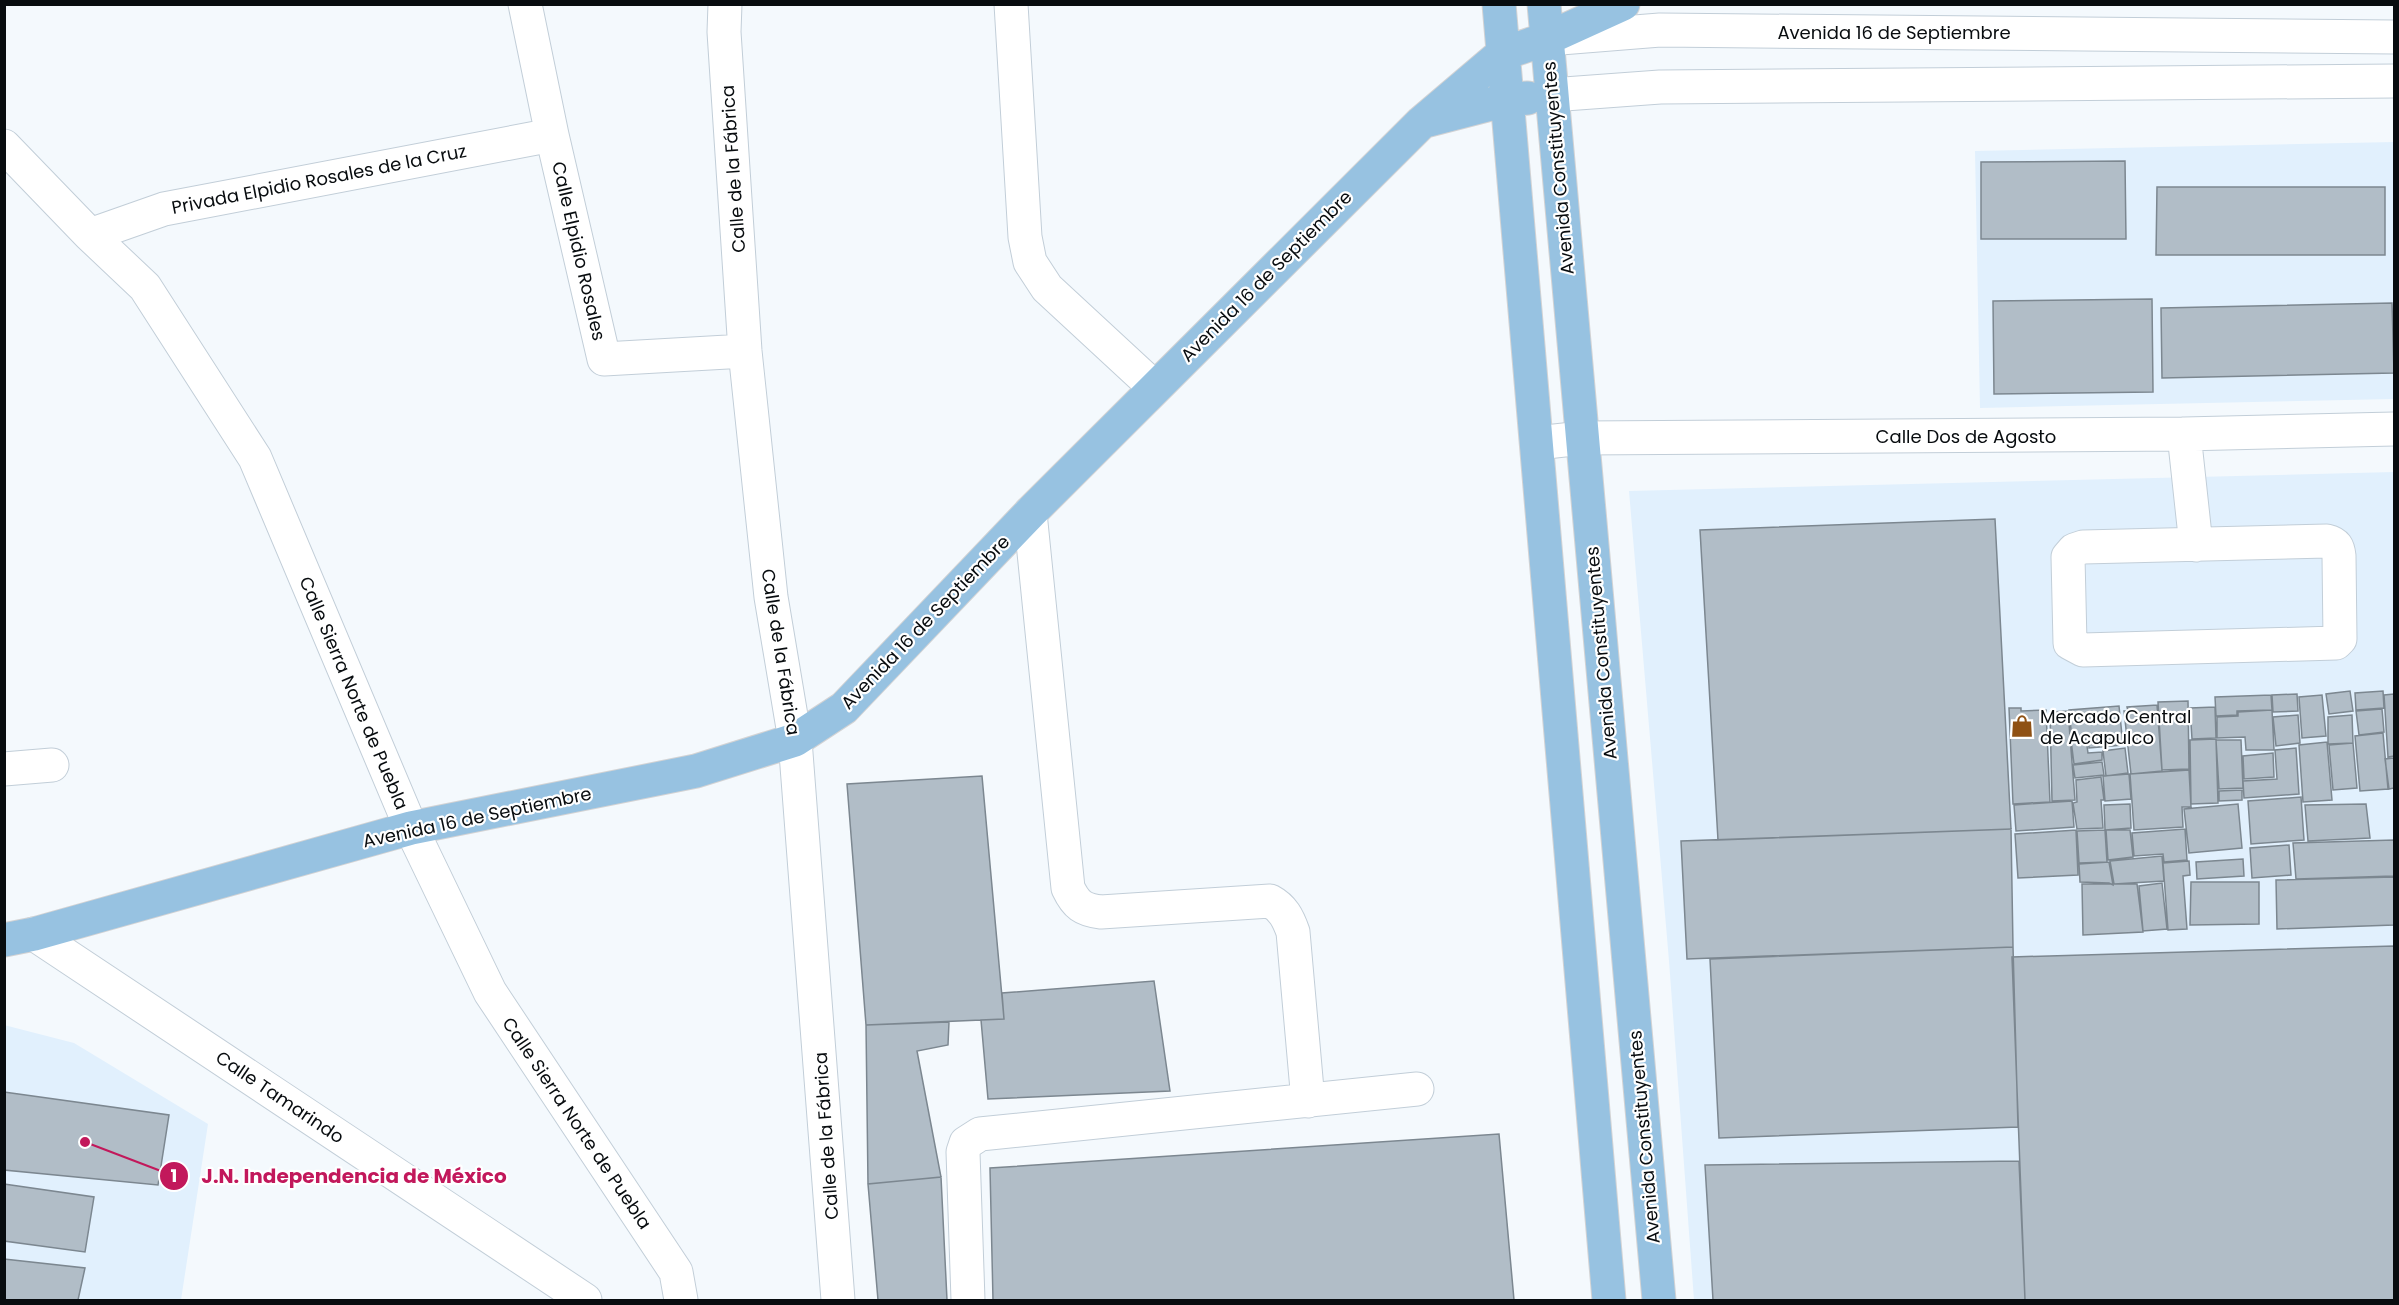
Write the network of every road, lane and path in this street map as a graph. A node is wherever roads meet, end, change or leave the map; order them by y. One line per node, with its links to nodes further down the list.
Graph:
1 (525, 4): 14 (street, Calle Elpidio Rosales)
2 (724, 4): 17 (street, Calle de la Fábrica)
3 (1011, 4): 18 (street)
4 (1499, 4): 9 (main road)
5 (1544, 4): 8 (main road, Avenida Constituyentes)
6 (1623, 4): 8 (main road)
7 (2394, 37): 8 (street, Avenida 16 de Septiembre)
8 (1546, 39): 9 (main road, Avenida 16 de Septiembre); 11 (main road, Avenida Constituyentes)
9 (1502, 54): 12 (main road); 13 (main road, Avenida 16 de Septiembre)
10 (2394, 81): 11 (street)
11 (1551, 95): 12 (main road); 21 (main road, Avenida Constituyentes)
12 (1506, 100): 13 (main road); 22 (main road)
13 (1422, 122): 18 (main road, Avenida 16 de Septiembre)
14 (552, 135): 16 (street, Privada Elpidio Rosales de la Cruz); 17 (street, Calle Elpidio Rosales)
15 (4, 146): 16 (street, Calle Sierra Norte de Puebla)
16 (90, 235): 28 (street, Calle Sierra Norte de Puebla)
17 (745, 351): 25 (street, Calle de la Fábrica)
18 (1154, 387): 23 (main road, Avenida 16 de Septiembre)
19 (2394, 429): 20 (street, Calle Dos de Agosto)
20 (2184, 434): 21 (street, Calle Dos de Agosto); 24 (street)
21 (1582, 438): 22 (street, Calle Dos de Agosto); 37 (main road, Avenida Constituyentes)
22 (1538, 443): 36 (main road)
23 (1030, 513): 25 (main road, Avenida 16 de Septiembre); 31 (street)
24 (2196, 545): 24 (street)
25 (795, 740): 28 (main road, Avenida 16 de Septiembre); 34 (street, Calle de la Fábrica)
26 (52, 765): 27 (street)
27 (4, 769)
28 (411, 828): 29 (main road, Avenida 16 de Septiembre); 33 (street, Calle Sierra Norte de Puebla)
29 (19, 937): 32 (street, Calle Tamarindo)
30 (1417, 1089): 31 (street)
31 (1308, 1101): 35 (street)
32 (585, 1300)
33 (681, 1300)
34 (838, 1300)
35 (968, 1300)
36 (1609, 1300)
37 (1659, 1300)

